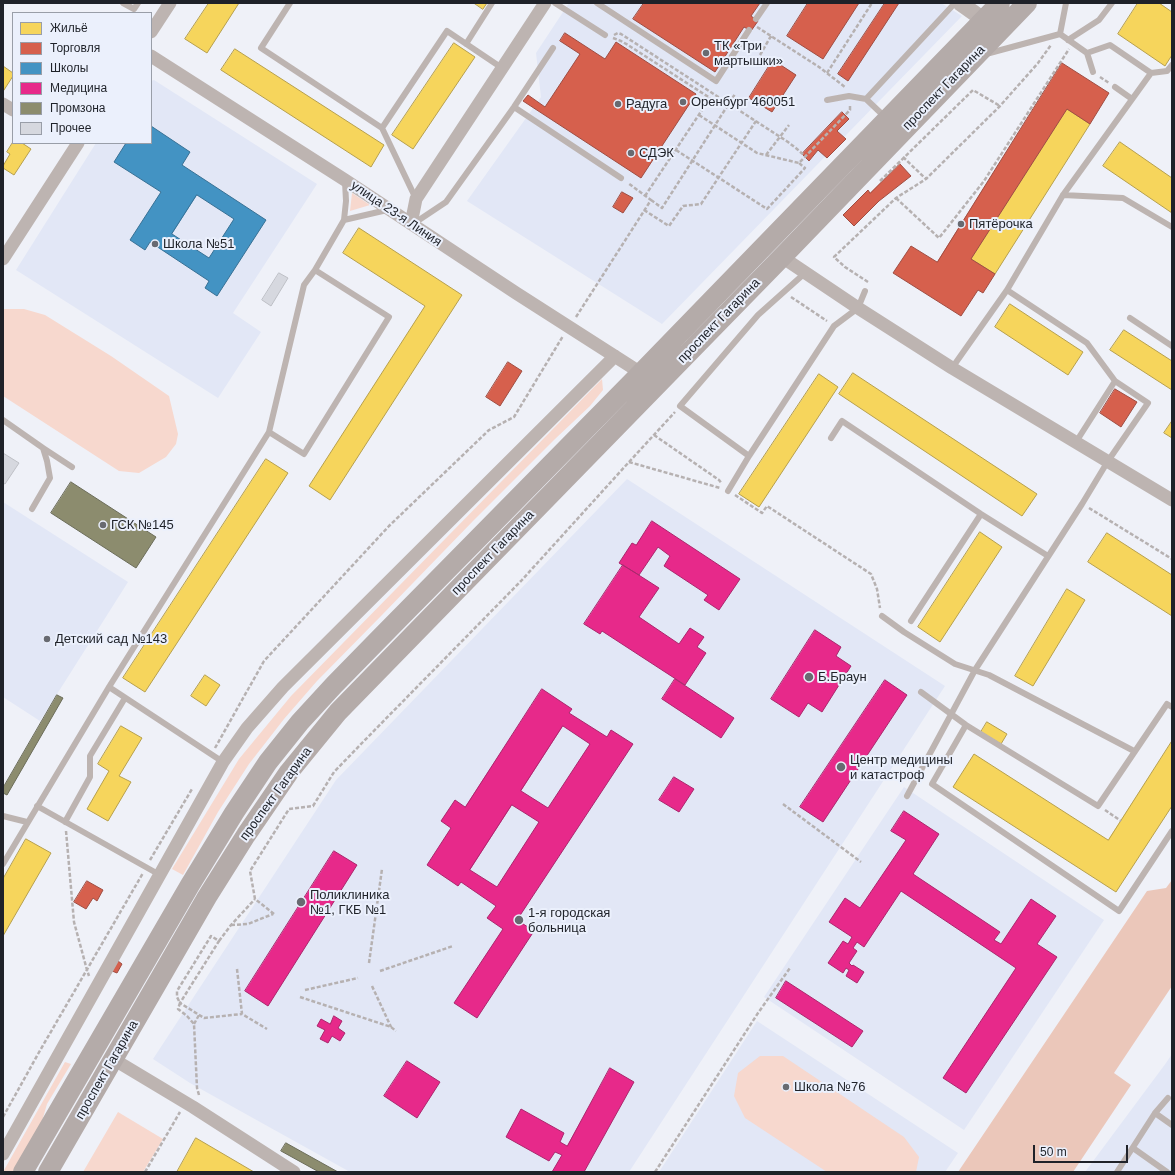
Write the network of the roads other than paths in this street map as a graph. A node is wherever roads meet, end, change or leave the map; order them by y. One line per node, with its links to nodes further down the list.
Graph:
1 (123, 3): 2 (lane)
2 (138, 3)
3 (290, 3): 42 (lane)
4 (492, 3): 25 (lane)
5 (545, 3): 31 (street)
6 (555, 3): 22 (lane)
7 (597, 3): 23 (lane)
8 (767, 3): 16 (lane)
9 (955, 3): 35 (lane)
10 (960, 3): 17 (street)
11 (1000, 3): 17 (main road, проспект Гагарина)
12 (1026, 3): 17 (main road, проспект Гагарина)
13 (1066, 3): 21 (lane)
14 (1112, 3): 24 (lane)
15 (168, 4): 18 (street)
16 (756, 23)
17 (991, 26): 29 (main road, проспект Гагарина); 41 (main road, проспект Гагарина)
18 (152, 30)
19 (749, 30): 23 (lane)
20 (656, 34): 23 (lane)
21 (1060, 34): 24 (lane); 29 (lane)
22 (605, 36)
23 (652, 39)
24 (1070, 41): 27 (lane)
25 (466, 44): 31 (lane); 42 (lane)
26 (553, 48): 39 (lane)
27 (1087, 53): 32 (lane); 33 (lane)
28 (152, 57): 45 (street, улица 23-я Линия)
29 (975, 57): 54 (main road, проспект Гагарина)
30 (1172, 65): 33 (lane)
31 (502, 68): 47 (street)
32 (1092, 72)
33 (1151, 73): 36 (lane)
34 (1115, 87): 36 (lane)
35 (866, 99): 37 (lane); 41 (lane)
36 (1132, 99): 46 (lane)
37 (827, 100)
38 (3, 104): 40 (street)
39 (514, 107): 44 (lane); 50 (lane)
40 (12, 109)
41 (888, 119): 52 (main road, проспект Гагарина)
42 (382, 128): 47 (lane)
43 (72, 145): 53 (street)
44 (621, 178)
45 (345, 180): 48 (street, улица 23-я Линия); 49 (lane)
46 (1063, 196): 51 (lane); 57 (lane)
47 (416, 199): 50 (street)
48 (388, 209): 49 (lane); 50 (street, улица 23-я Линия)
49 (344, 220): 55 (lane)
50 (411, 224): 62 (street, улица 23-я Линия)
51 (1172, 227)
52 (766, 243): 54 (main road); 64 (main road, проспект Гагарина)
53 (5, 251)
54 (782, 257): 56 (street); 98 (main road, проспект Гагарина)
55 (315, 270): 67 (lane); 67 (lane)
56 (806, 272): 59 (street); 71 (lane)
57 (1007, 290): 63 (lane); 65 (lane)
58 (865, 291): 59 (lane)
59 (858, 308): 63 (street); 71 (lane)
60 (1130, 318): 61 (lane)
61 (1172, 346)
62 (615, 356): 64 (street, улица 23-я Линия); 89 (street)
63 (952, 368): 69 (street)
64 (641, 373): 104 (main road, проспект Гагарина)
65 (1115, 381): 69 (lane); 72 (lane)
66 (3, 420): 70 (lane)
67 (269, 432): 82 (lane)
68 (831, 438): 77 (lane)
69 (1076, 442): 72 (street)
70 (43, 448): 73 (lane); 76 (lane)
71 (749, 456): 74 (lane)
72 (1108, 461): 75 (street); 78 (lane)
73 (72, 467)
74 (728, 491)
75 (1172, 500)
76 (32, 509)
77 (981, 514): 78 (lane); 80 (lane)
78 (1048, 556): 81 (lane)
79 (882, 616): 81 (lane)
80 (911, 621)
81 (976, 670): 86 (lane); 88 (lane)
82 (109, 687): 84 (lane); 91 (lane)
83 (921, 692): 86 (lane)
84 (125, 698): 89 (lane); 94 (lane)
85 (1172, 707): 88 (lane)
86 (951, 715): 87 (lane); 90 (lane)
87 (966, 725): 88 (lane); 95 (lane)
88 (1134, 751)
89 (223, 762): 97 (street)
90 (907, 796)
91 (37, 806): 93 (lane); 94 (lane)
92 (3, 816): 93 (lane)
93 (27, 822): 96 (lane)
94 (65, 822): 97 (lane)
95 (1172, 831)
96 (3, 864)
97 (160, 875): 103 (street)
98 (113, 1059): 105 (main road, проспект Гагарина); 106 (street)
99 (1168, 1098): 100 (lane)
100 (1155, 1114): 101 (lane); 102 (lane)
101 (1172, 1125)
102 (1133, 1148): 107 (lane); 108 (lane)
103 (3, 1154)
104 (24, 1172)
105 (48, 1172)
106 (294, 1172)
107 (1117, 1172)
108 (1167, 1172)

